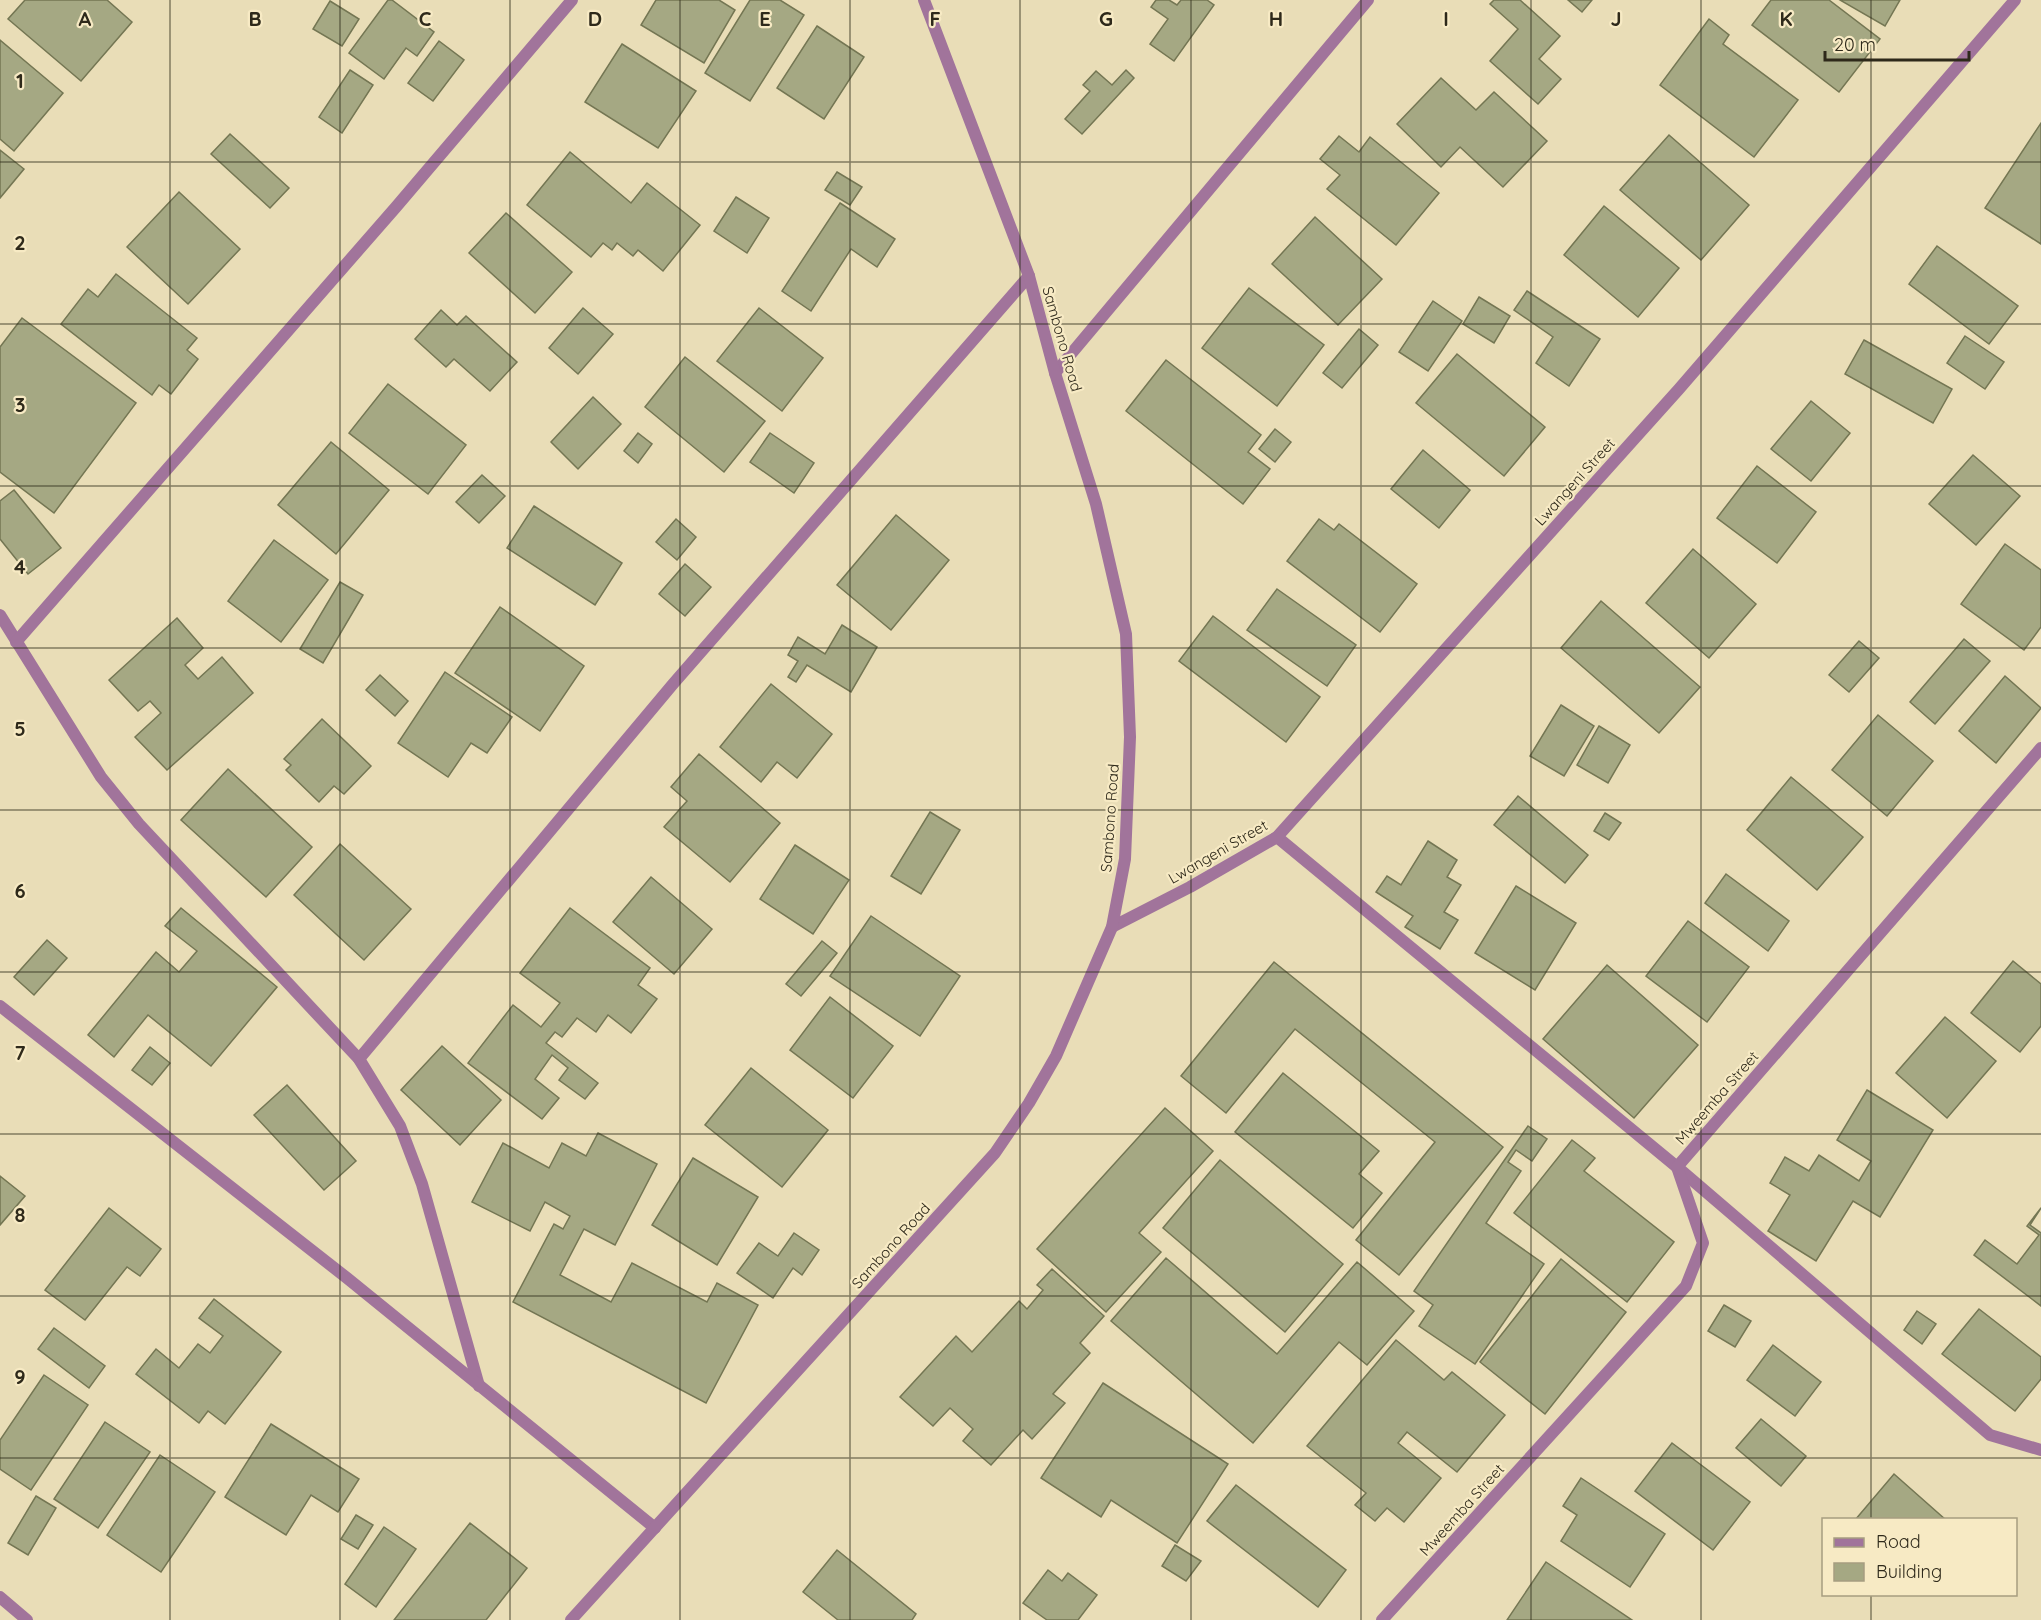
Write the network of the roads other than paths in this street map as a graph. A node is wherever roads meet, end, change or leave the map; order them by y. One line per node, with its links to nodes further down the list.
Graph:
1 (572, 0): 8 (street)
2 (924, 0): 5 (street, Sambono Road)
3 (1368, 0): 6 (street)
4 (2015, 0): 10 (street, Lwangeni Street)
5 (1029, 276): 6 (street, Sambono Road); 13 (street)
6 (1055, 373): 11 (street, Sambono Road)
7 (0, 615): 8 (street)
8 (16, 642): 13 (street)
9 (2041, 748): 14 (street, Mweemba Street)
10 (1277, 837): 11 (street, Lwangeni Street); 14 (street)
11 (1112, 927): 17 (street, Sambono Road)
12 (0, 1006): 15 (street)
13 (359, 1059): 15 (street)
14 (1677, 1167): 16 (street); 21 (street, Mweemba Street)
15 (479, 1386): 17 (street)
16 (2041, 1450)
17 (655, 1528): 20 (street, Sambono Road)
18 (0, 1597): 19 (street)
19 (27, 1620)
20 (571, 1620)
21 (1382, 1620)

